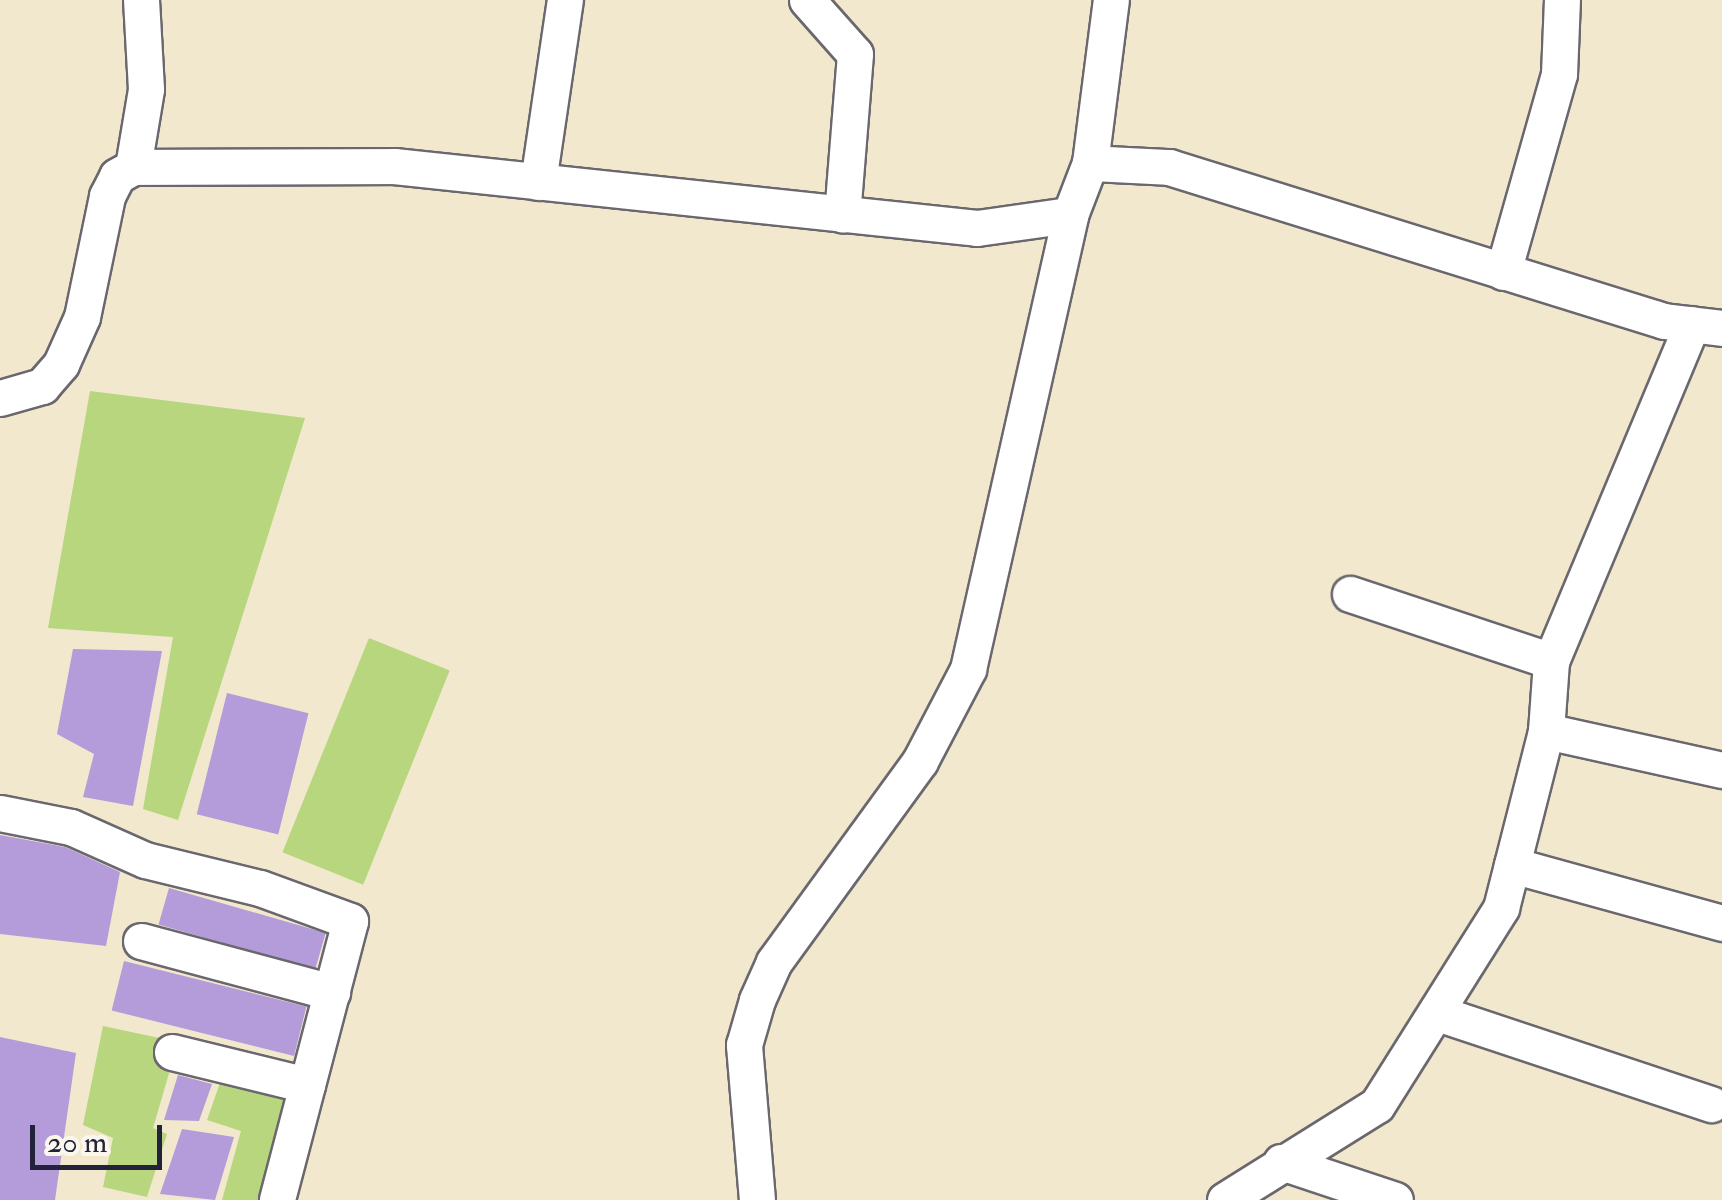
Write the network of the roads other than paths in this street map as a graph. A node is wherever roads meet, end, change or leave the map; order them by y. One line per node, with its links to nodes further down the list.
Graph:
1 (141, 0): 7 (street)
2 (565, 0): 8 (street)
3 (807, 0): 9 (street)
4 (1111, 0): 6 (street)
5 (1562, 0): 11 (street)
6 (1090, 163): 10 (street); 11 (street)
7 (133, 167): 8 (street); 13 (street)
8 (538, 182): 9 (street)
9 (842, 214): 10 (street)
10 (1070, 216): 29 (street)
11 (1503, 272): 12 (street)
12 (1707, 326): 15 (street)
13 (0, 398)
14 (1350, 594): 15 (street)
15 (1551, 661): 16 (street)
16 (1546, 732): 17 (street); 19 (street)
17 (1722, 770)
18 (0, 814): 22 (street)
19 (1512, 865): 20 (street); 23 (street)
20 (1722, 923)
21 (141, 940): 22 (street)
22 (332, 992): 25 (street)
23 (1438, 1014): 26 (street); 27 (street)
24 (172, 1052): 25 (street)
25 (307, 1085): 28 (street)
26 (1711, 1104)
27 (1282, 1162): 30 (street); 31 (street)
28 (277, 1200)
29 (757, 1200)
30 (1225, 1200)
31 (1395, 1200)

